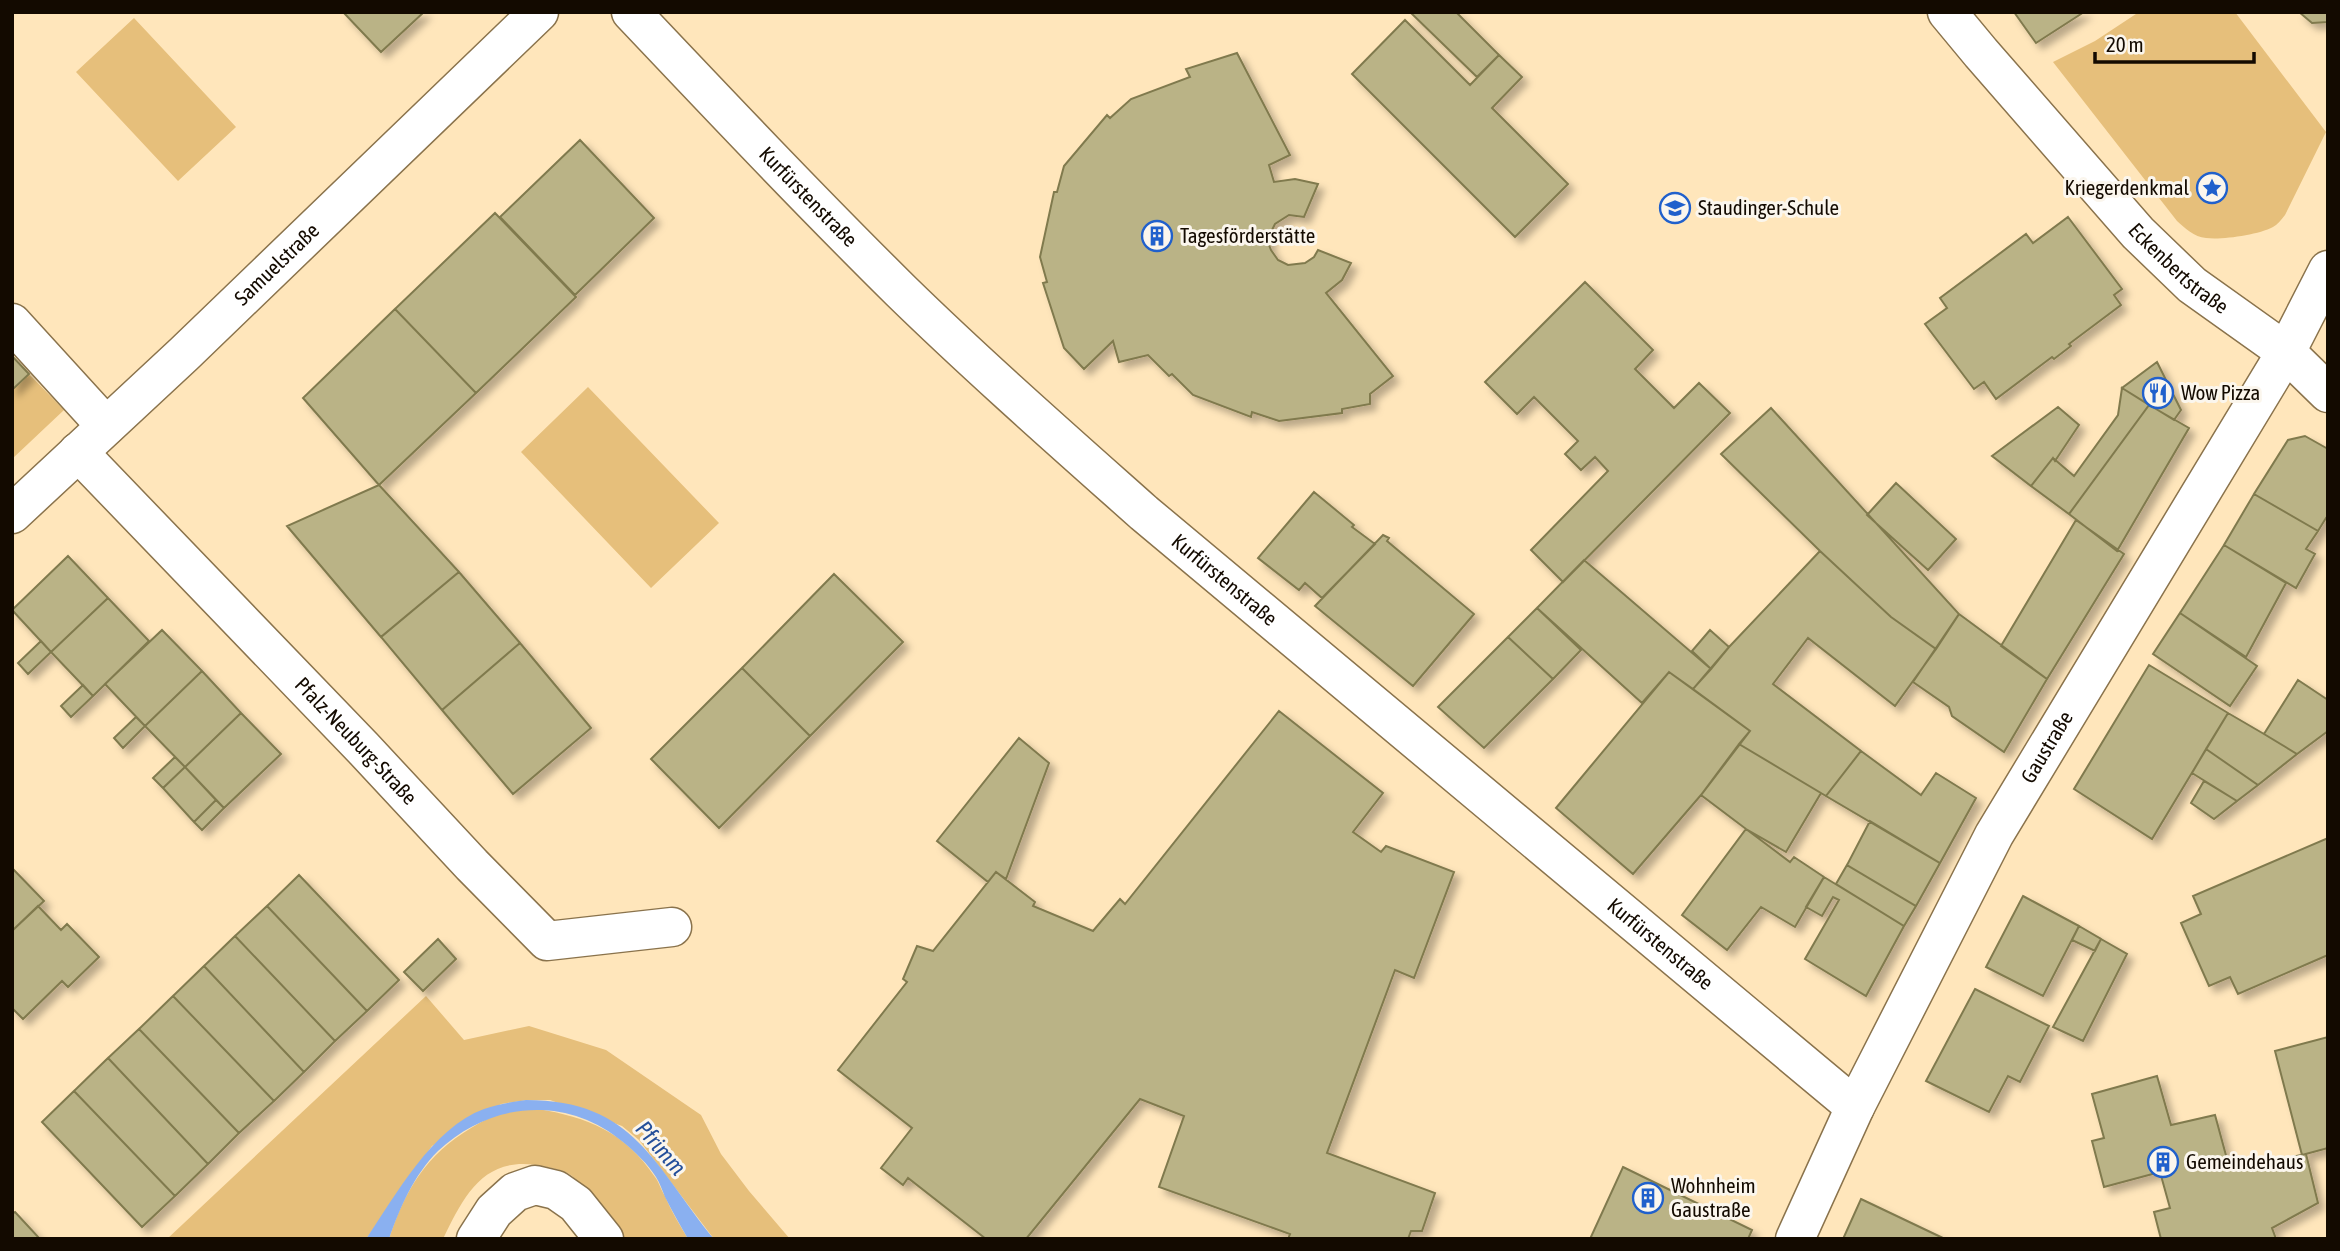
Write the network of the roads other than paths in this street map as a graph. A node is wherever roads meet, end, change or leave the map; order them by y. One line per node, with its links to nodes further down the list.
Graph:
1 (539, 12): 9 (street, Samuelstraße)
2 (631, 12): 13 (street, Kurfürstenstraße)
3 (1947, 12): 6 (street, Eckenbertstraße)
4 (2328, 270): 6 (street, Gaustraße)
5 (12, 323): 9 (street)
6 (2286, 352): 7 (street); 8 (street); 13 (street, Gaustraße)
7 (2328, 367)
8 (2328, 393)
9 (106, 426): 10 (street, Samuelstraße)
10 (78, 452): 11 (street, Samuelstraße); 12 (street, Pfalz-Neuburg-Straße)
11 (12, 514)
12 (672, 927)
13 (1855, 1107): 16 (street, Gaustraße)
14 (476, 1239): 15 (street)
15 (604, 1239)
16 (1795, 1239)

